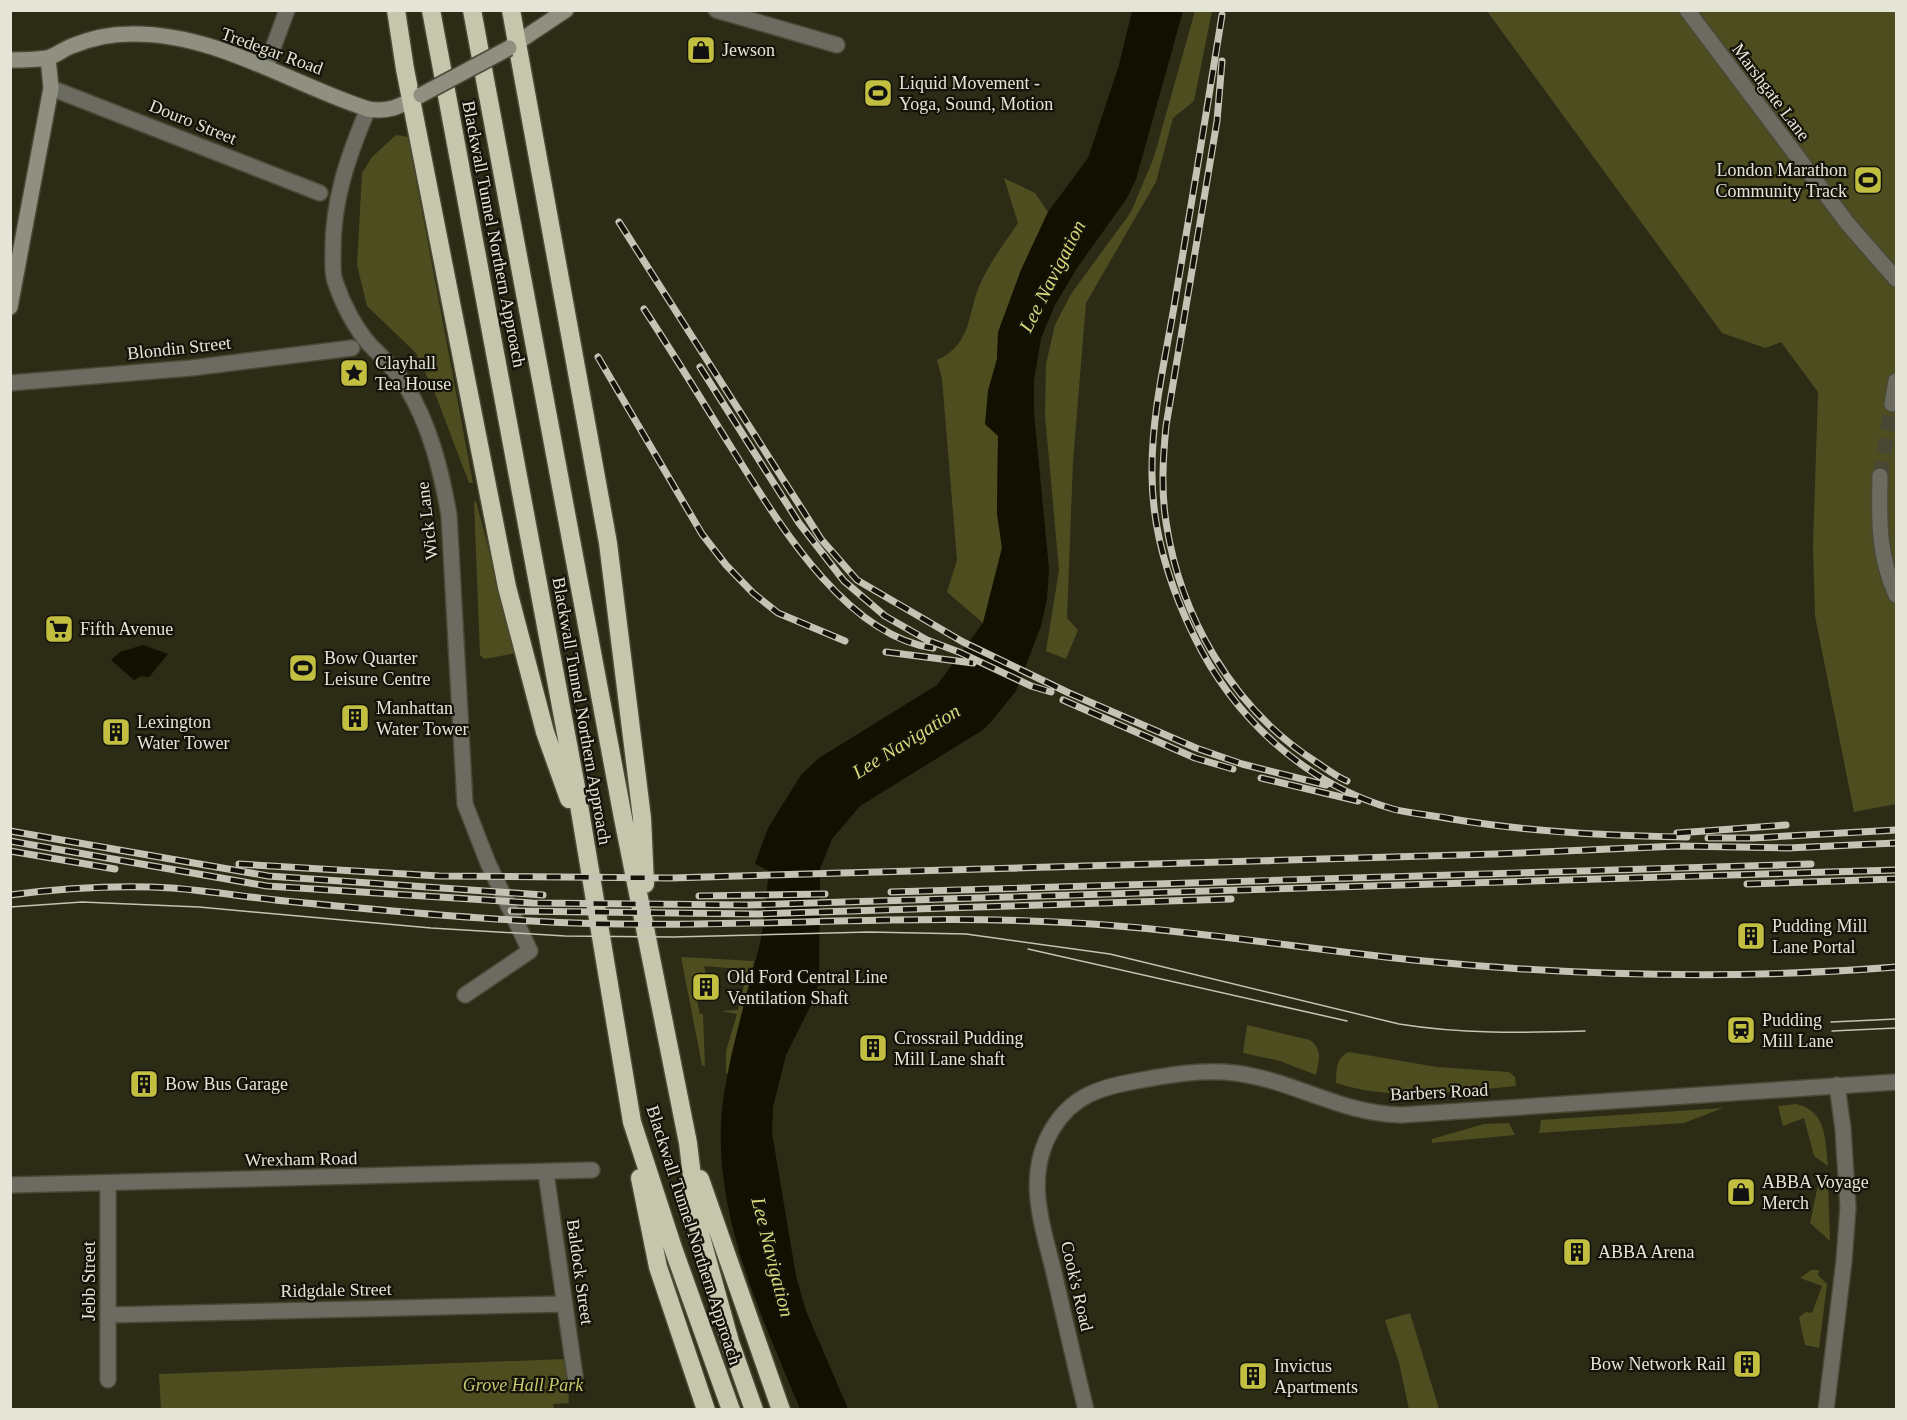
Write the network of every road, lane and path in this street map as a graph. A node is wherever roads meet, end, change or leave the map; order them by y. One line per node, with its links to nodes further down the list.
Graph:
1 (287, 10): 13 (street)
2 (396, 10): 15 (highway)
3 (430, 10): 26 (highway, Blackwall Tunnel Northern Approach)
4 (472, 10): 27 (highway, Blackwall Tunnel Northern Approach)
5 (511, 10): 10 (highway)
6 (566, 10): 10 (main road)
7 (716, 10): 9 (street)
8 (1687, 10): 18 (street, Marshgate Lane)
9 (837, 45)
10 (513, 46): 15 (main road, bridge); 27 (highway)
11 (48, 58): 12 (main road, Tredegar Road); 13 (main road, Tredegar Road); 14 (main road)
12 (10, 60)
13 (266, 67): 16 (main road, Tredegar Road)
14 (51, 88): 17 (street, Douro Street); 19 (main road)
15 (416, 98): 16 (main road, Tredegar Road); 26 (highway)
16 (368, 109): 28 (street, Wick Lane)
17 (320, 193)
18 (1896, 279)
19 (10, 307)
20 (352, 348): 22 (street, Blondin Street)
21 (1896, 381): 23 (street)
22 (10, 383)
23 (1892, 404)
24 (1880, 476): 25 (street)
25 (1896, 595)
26 (585, 843): 31 (highway, Blackwall Tunnel Northern Approach)
27 (648, 943): 32 (highway, Blackwall Tunnel Northern Approach)
28 (465, 995)
29 (1896, 1082): 30 (street, Barbers Road)
30 (1837, 1085): 34 (street, Barbers Road); 47 (street)
31 (632, 1122): 42 (highway); 43 (highway, Blackwall Tunnel Northern Approach)
32 (688, 1143): 44 (highway, Blackwall Tunnel Northern Approach); 45 (highway)
33 (592, 1170): 35 (street, Wrexham Road)
34 (1036, 1171): 46 (street, Cook's Road)
35 (546, 1173): 36 (street, Wrexham Road); 38 (street, Baldock Street)
36 (108, 1183): 37 (street, Wrexham Road); 39 (street, Jebb Street)
37 (10, 1185)
38 (565, 1304): 39 (street, Ridgdale Street); 40 (street, Baldock Street)
39 (108, 1315): 41 (street, Jebb Street)
40 (575, 1376)
41 (108, 1380)
42 (706, 1410)
43 (731, 1410)
44 (754, 1410)
45 (781, 1410)
46 (1086, 1410)
47 (1827, 1410)

